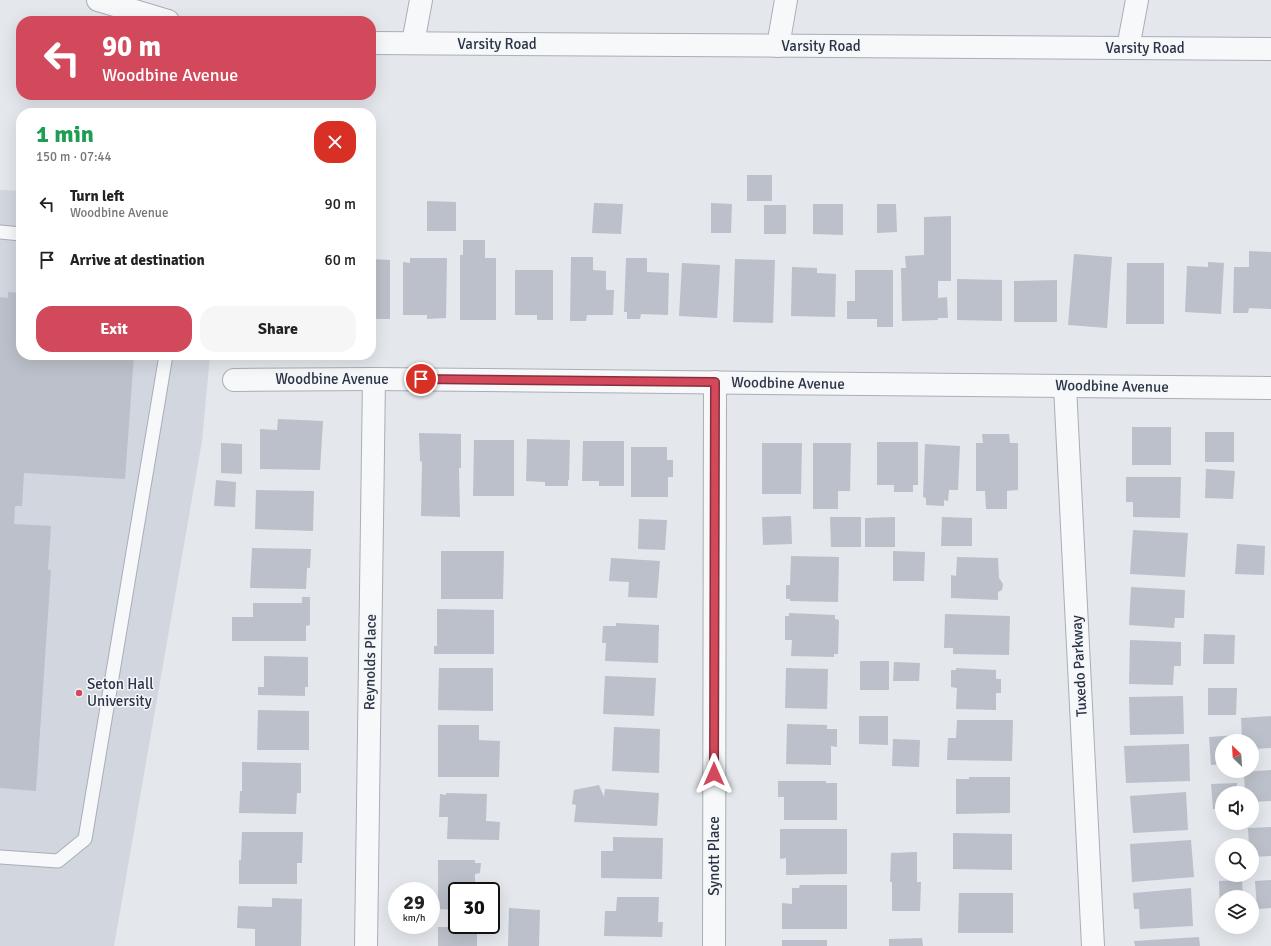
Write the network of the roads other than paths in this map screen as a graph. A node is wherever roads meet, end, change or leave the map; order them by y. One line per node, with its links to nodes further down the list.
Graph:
1 (98, 0): 5 (street)
2 (421, 0): 7 (street)
3 (786, 0): 8 (street)
4 (1137, 0): 9 (street)
5 (151, 16)
6 (376, 43): 7 (street, Varsity Road)
7 (413, 44): 8 (street, Varsity Road)
8 (778, 46): 9 (street, Varsity Road)
9 (1128, 48): 10 (street, Varsity Road)
10 (1271, 49)
11 (0, 232): 12 (lane)
12 (16, 234)
13 (165, 360): 19 (lane)
14 (374, 379): 15 (street, Woodbine Avenue); 16 (street, Woodbine Avenue); 20 (street, Reynolds Place)
15 (234, 380)
16 (715, 382): 17 (street, Woodbine Avenue); 21 (street, Synott Place)
17 (1065, 386): 18 (street, Woodbine Avenue); 22 (street, Tuxedo Parkway)
18 (1271, 388)
19 (0, 857)
20 (366, 946)
21 (714, 946)
22 (1093, 946)

